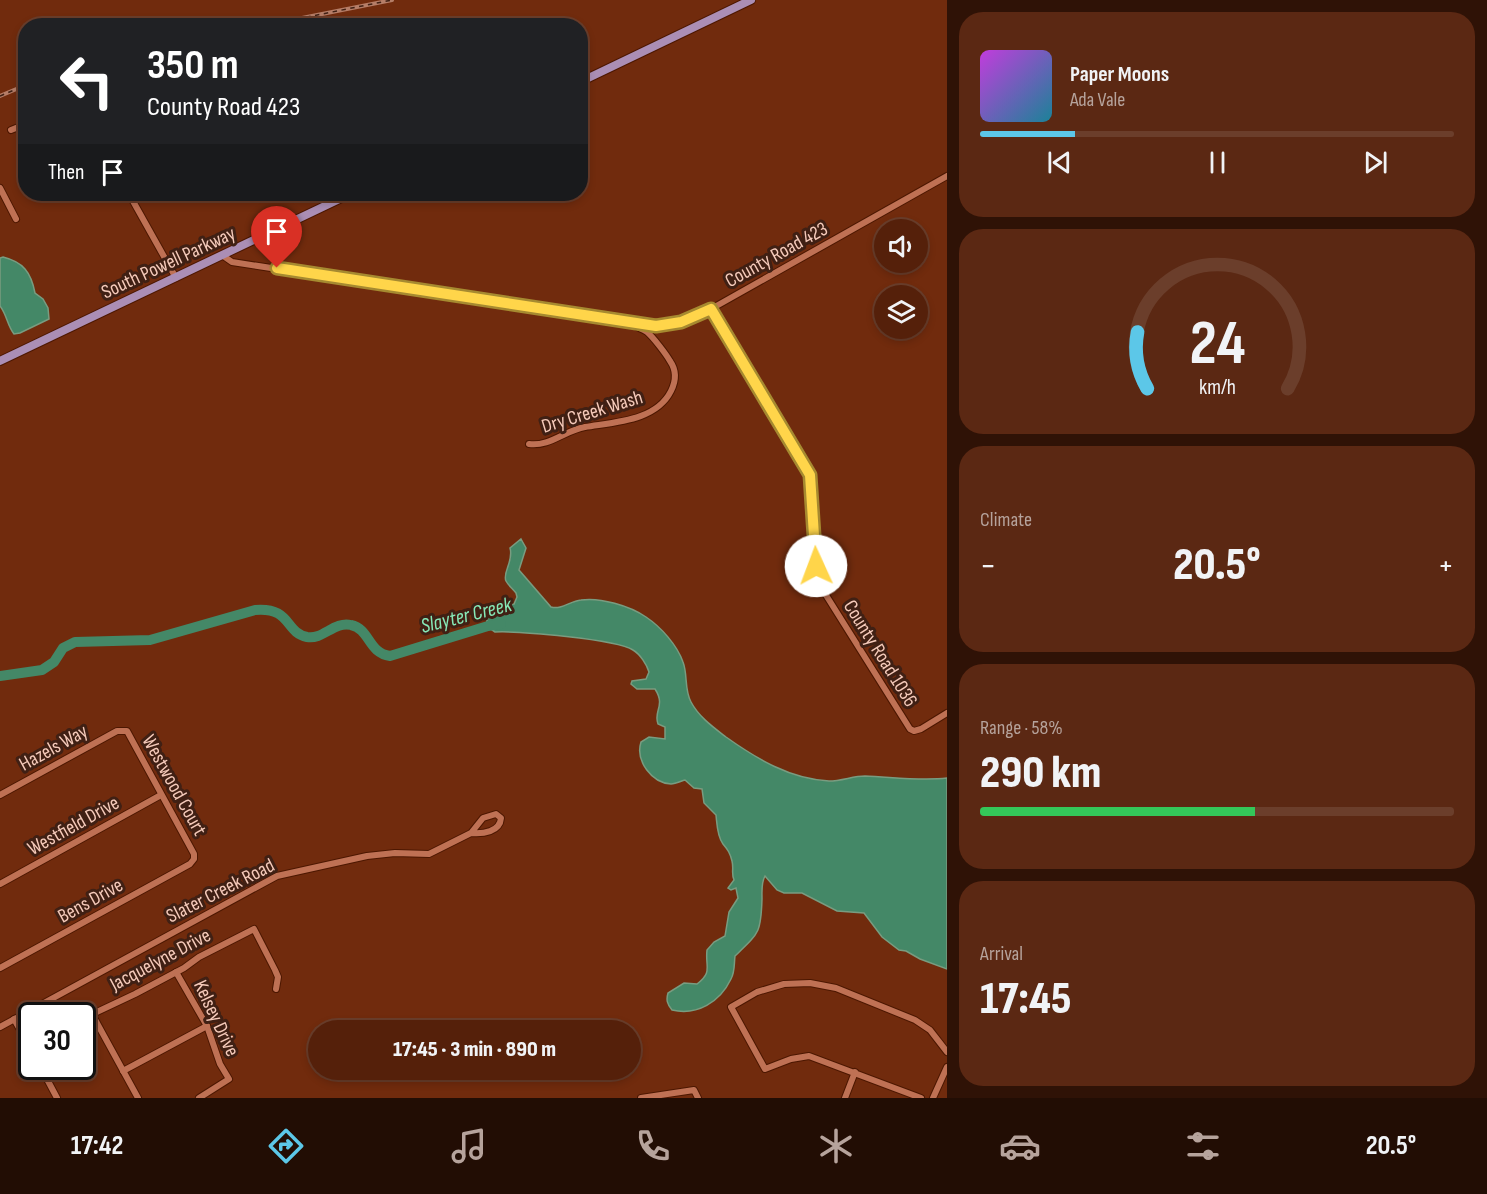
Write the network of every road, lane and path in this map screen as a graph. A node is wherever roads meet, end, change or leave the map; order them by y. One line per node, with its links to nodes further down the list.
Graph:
1 (752, 0): 2 (main road)
2 (588, 78)
3 (18, 127): 4 (street)
4 (11, 130)
5 (947, 176): 12 (street, County Road 423)
6 (0, 189): 9 (street)
7 (133, 201): 11 (street)
8 (335, 201): 10 (main road, South Powell Parkway)
9 (16, 219)
10 (222, 255): 11 (main road, South Powell Parkway); 13 (street, County Road 423)
11 (176, 278): 16 (main road, South Powell Parkway)
12 (711, 309): 14 (street, County Road 423); 18 (street, County Road 1036)
13 (631, 323): 14 (street, County Road 423); 15 (street, Dry Creek Wash)
14 (661, 326): 15 (street)
15 (655, 342): 17 (street, Dry Creek Wash)
16 (0, 361)
17 (529, 444)
18 (947, 713)
19 (123, 730): 20 (street, Hazels Way); 21 (street, Westwood Court)
20 (0, 795)
21 (161, 795): 23 (street, Westwood Court); 24 (street, Westfield Drive)
22 (471, 833): 22 (street, Slater Creek Road); 29 (street, Slater Creek Road)
23 (194, 859): 25 (street, Bens Drive)
24 (0, 884)
25 (0, 968)
26 (176, 972): 27 (street, Jacquelyne Drive); 28 (street, Jacquelyne Drive); 32 (street, Kelsey Drive)
27 (276, 988)
28 (96, 1012)
29 (14, 1019): 31 (street); 33 (street, Slater Creek Road)
30 (96, 1021): 36 (street)
31 (18, 1026)
32 (207, 1026): 36 (street); 41 (street, Kelsey Drive)
33 (0, 1027)
34 (947, 1053): 37 (street)
35 (947, 1067): 46 (street)
36 (123, 1071): 40 (street)
37 (855, 1072): 44 (street); 45 (street)
38 (47, 1080): 39 (street)
39 (57, 1098)
40 (138, 1098)
41 (199, 1098)
42 (641, 1098): 43 (street)
43 (698, 1098)
44 (845, 1098)
45 (921, 1098)
46 (933, 1098)

